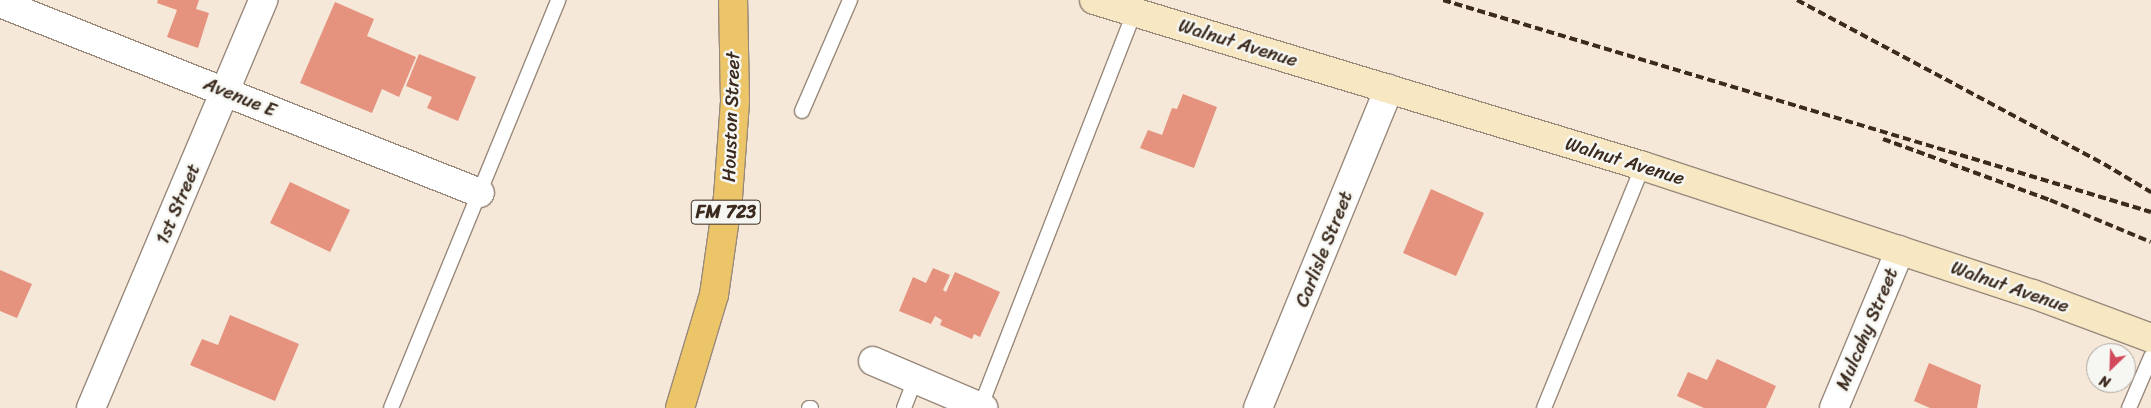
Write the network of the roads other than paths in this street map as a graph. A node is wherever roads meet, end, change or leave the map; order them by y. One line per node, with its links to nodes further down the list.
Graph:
1 (263, 0): 9 (street, 1st Street)
2 (558, 0): 12 (lane)
3 (850, 0): 10 (lane)
4 (1094, 0): 7 (street, Walnut Avenue)
5 (0, 3): 9 (street, Avenue E)
6 (733, 6): 20 (main road, Houston Street / FM 723)
7 (1135, 11): 8 (street, Walnut Avenue); 22 (lane)
8 (1390, 90): 11 (street, Walnut Avenue); 23 (street, Carlisle Street)
9 (226, 91): 12 (street, Avenue E); 18 (street, 1st Street)
10 (802, 111)
11 (1643, 166): 13 (street, Walnut Avenue); 24 (lane)
12 (480, 193): 19 (lane)
13 (1900, 250): 14 (street, Walnut Avenue); 25 (street, Mulcahy Street)
14 (2151, 338)
15 (2151, 358): 26 (lane)
16 (872, 361): 17 (street)
17 (916, 379): 21 (lane); 22 (street)
18 (91, 408)
19 (391, 408)
20 (680, 408)
21 (904, 408)
22 (981, 408)
23 (1258, 408)
24 (1544, 408)
25 (1834, 408)
26 (2129, 408)

